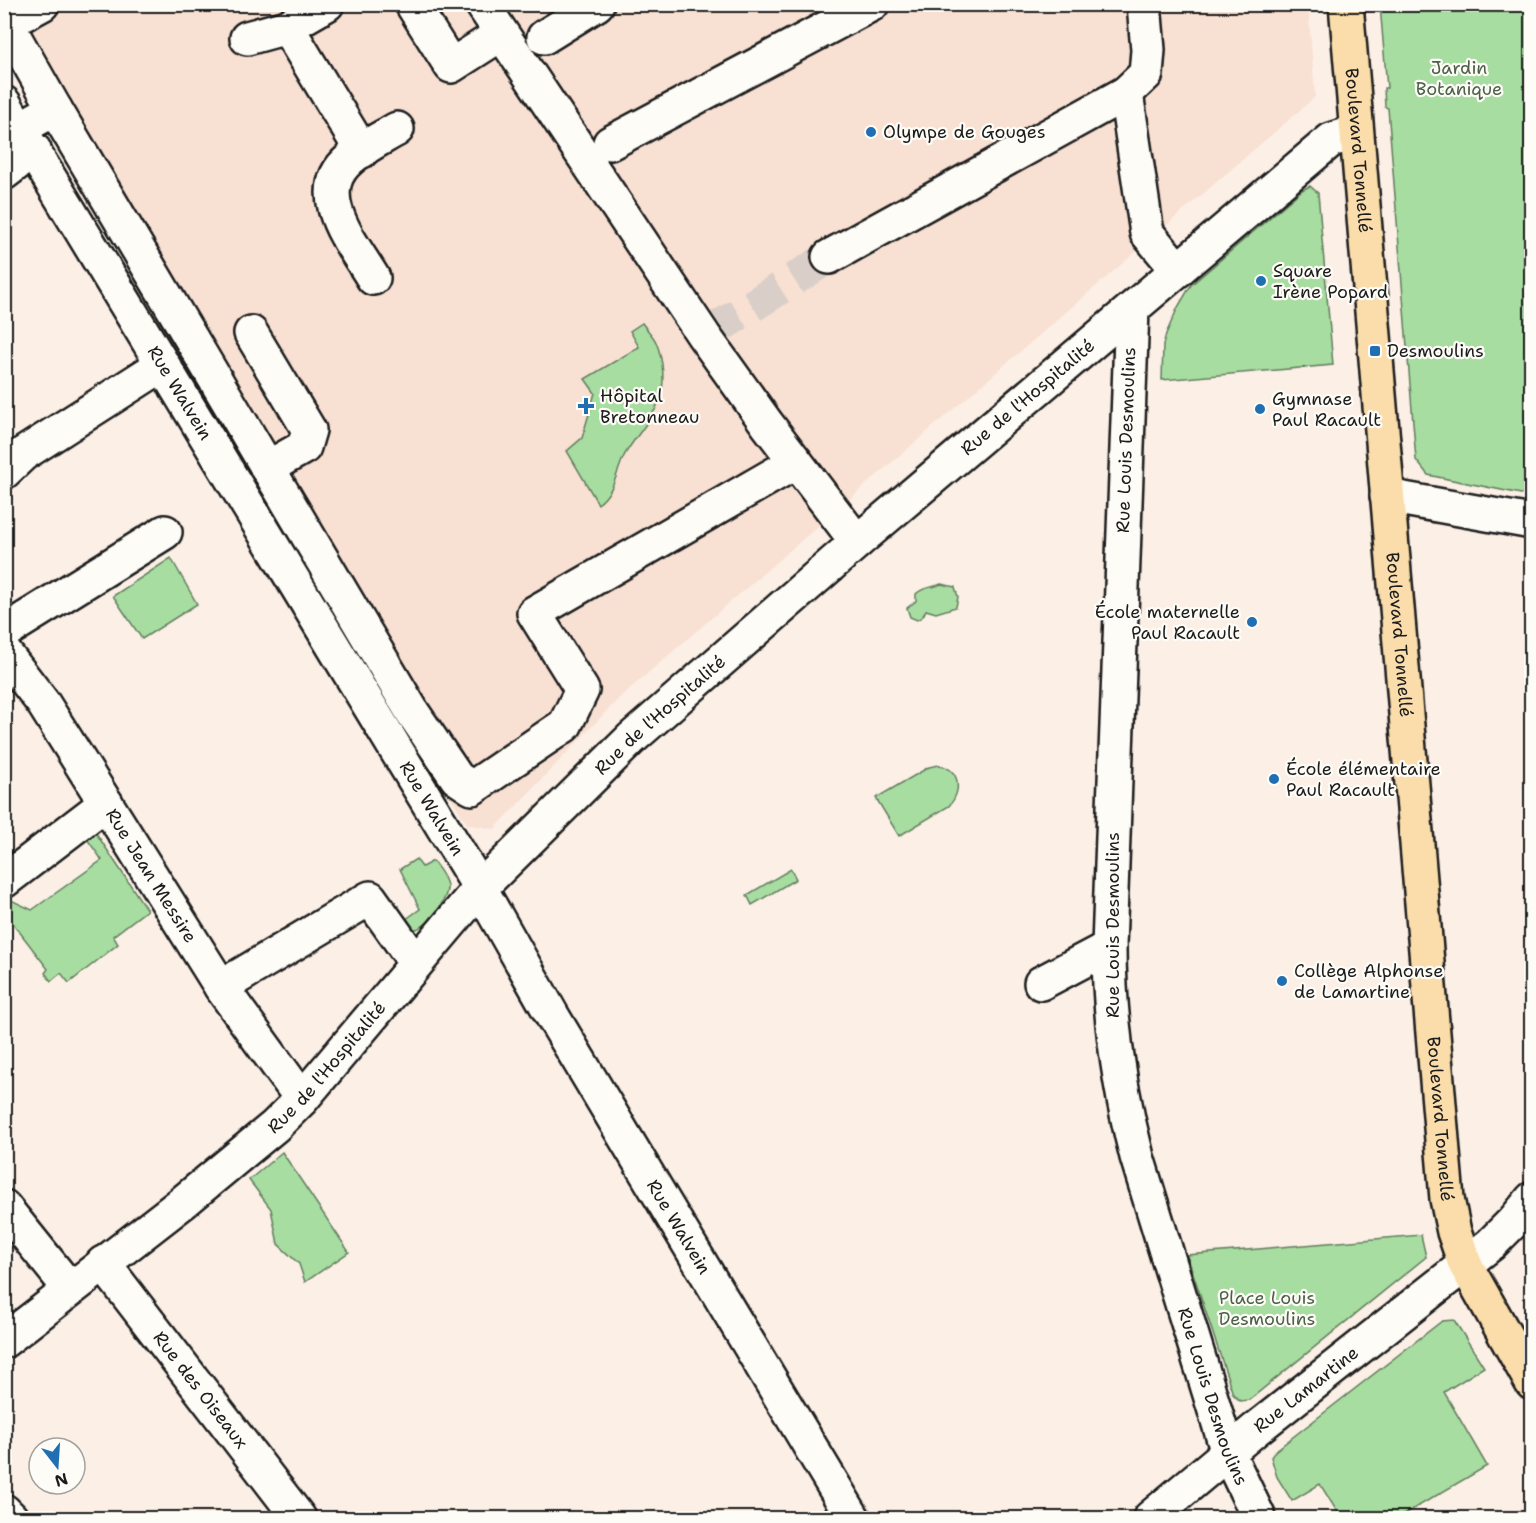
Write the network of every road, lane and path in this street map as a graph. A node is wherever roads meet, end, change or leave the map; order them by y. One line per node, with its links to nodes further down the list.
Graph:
1 (42, 4): 9 (street)
2 (327, 4): 10 (street)
3 (412, 4): 12 (street)
4 (482, 4): 12 (street)
5 (597, 4): 12 (street)
6 (872, 4): 19 (street)
7 (1144, 4): 13 (street)
8 (1346, 4): 17 (main road, Boulevard Tonnellé)
9 (6, 21): 14 (street)
10 (287, 27): 11 (street); 18 (street)
11 (247, 38)
12 (523, 42): 19 (street)
13 (1126, 93): 21 (street); 22 (street)
14 (55, 110): 15 (street); 28 (street)
15 (20, 128): 20 (street); 26 (street, Rue Walvein)
16 (397, 129): 18 (street)
17 (1356, 132): 22 (street, Rue de l'Hospitalité); 30 (main road, Boulevard Tonnellé)
18 (362, 151): 23 (street)
19 (597, 151): 27 (street)
20 (4, 173)
21 (829, 257)
22 (1178, 270): 24 (street, Rue de l'Hospitalité)
23 (373, 278)
24 (1132, 309): 33 (street, Rue de l'Hospitalité); 39 (street, Rue Louis Desmoulins)
25 (251, 333): 28 (street)
26 (162, 365): 29 (street); 38 (street, Rue Walvein)
27 (796, 462): 28 (street); 33 (street)
28 (267, 468)
29 (4, 472)
30 (1387, 496): 31 (street); 47 (main road, Boulevard Tonnellé)
31 (1532, 522)
32 (165, 532): 34 (street)
33 (857, 542): 38 (street, Rue de l'Hospitalité)
34 (4, 632)
35 (4, 652): 36 (street, Rue Jean Messire)
36 (106, 803): 37 (street); 42 (street, Rue Jean Messire)
37 (4, 881)
38 (480, 888): 40 (street, Rue de l'Hospitalité); 55 (street, Rue Walvein)
39 (1109, 947): 41 (street); 51 (street, Rue Louis Desmoulins)
40 (417, 963): 42 (street); 43 (street, Rue de l'Hospitalité)
41 (1041, 983)
42 (221, 987): 43 (street, Rue Jean Messire)
43 (303, 1099): 46 (street, Rue de l'Hospitalité)
44 (1532, 1198): 47 (street, Rue Lamartine)
45 (4, 1207): 48 (street)
46 (103, 1263): 48 (street, Rue de l'Hospitalité); 54 (street, Rue des Oiseaux)
47 (1465, 1264): 50 (main road, Boulevard Tonnellé); 51 (street, Rue Lamartine)
48 (70, 1289): 49 (street, Rue de l'Hospitalité)
49 (4, 1341)
50 (1532, 1383)
51 (1228, 1454): 56 (street, Rue Lamartine); 57 (street, Rue Louis Desmoulins)
52 (4, 1511): 53 (street)
53 (11, 1518)
54 (299, 1518)
55 (852, 1518)
56 (1150, 1518)
57 (1259, 1518)

